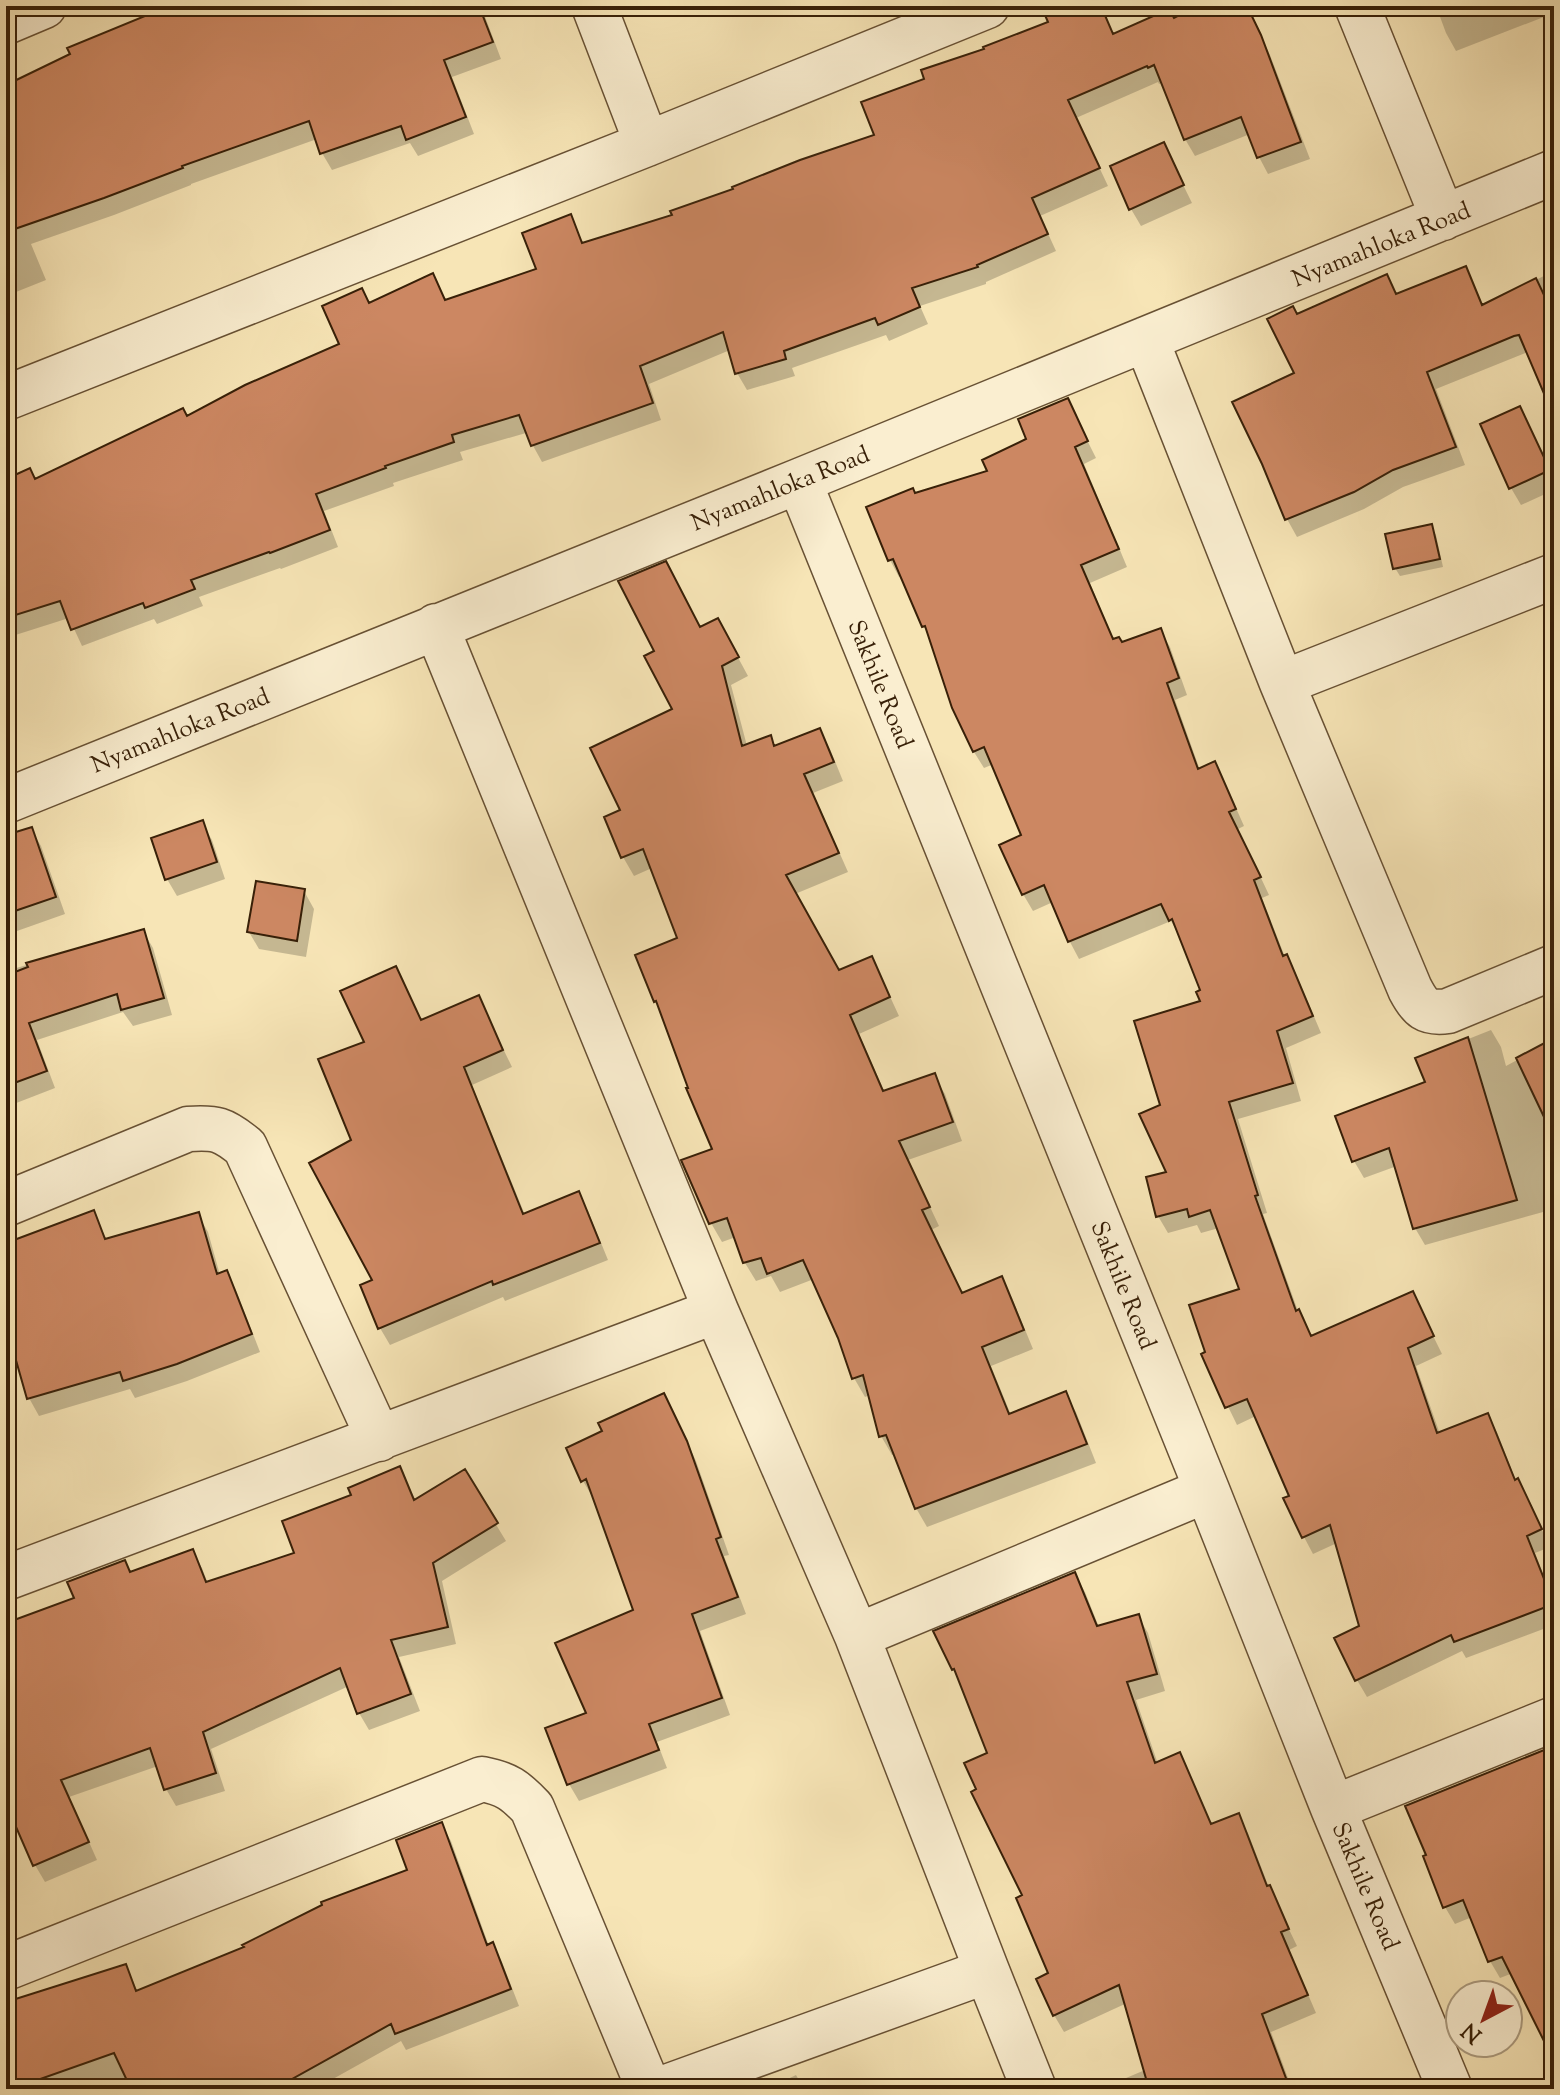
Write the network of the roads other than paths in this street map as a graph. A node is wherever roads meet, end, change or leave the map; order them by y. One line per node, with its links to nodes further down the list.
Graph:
1 (44, 6): 5 (street)
2 (594, 6): 6 (street)
3 (987, 6): 6 (street)
4 (1357, 6): 8 (street)
5 (6, 22)
6 (647, 144): 10 (street)
7 (1554, 172): 8 (street, Nyamahloka Road)
8 (1443, 218): 9 (street, Nyamahloka Road)
9 (1146, 339): 11 (street, Nyamahloka Road); 14 (street)
10 (6, 398)
11 (799, 481): 13 (street, Nyamahloka Road); 20 (street, Sakhile Road)
12 (1554, 576): 14 (street)
13 (436, 626): 15 (street, Nyamahloka Road); 18 (street)
14 (1282, 683): 16 (street)
15 (6, 801)
16 (1554, 967)
17 (6, 1204): 19 (street)
18 (716, 1311): 19 (street); 22 (street)
19 (379, 1439): 21 (street)
20 (1207, 1490): 22 (street); 24 (street, Sakhile Road)
21 (6, 1578)
22 (857, 1636): 26 (street)
23 (1554, 1719): 24 (street)
24 (1333, 1808): 30 (street, Sakhile Road)
25 (6, 1968): 27 (street)
26 (987, 1971): 28 (street); 29 (street)
27 (649, 2089)
28 (661, 2089)
29 (1034, 2089)
30 (1450, 2089)

